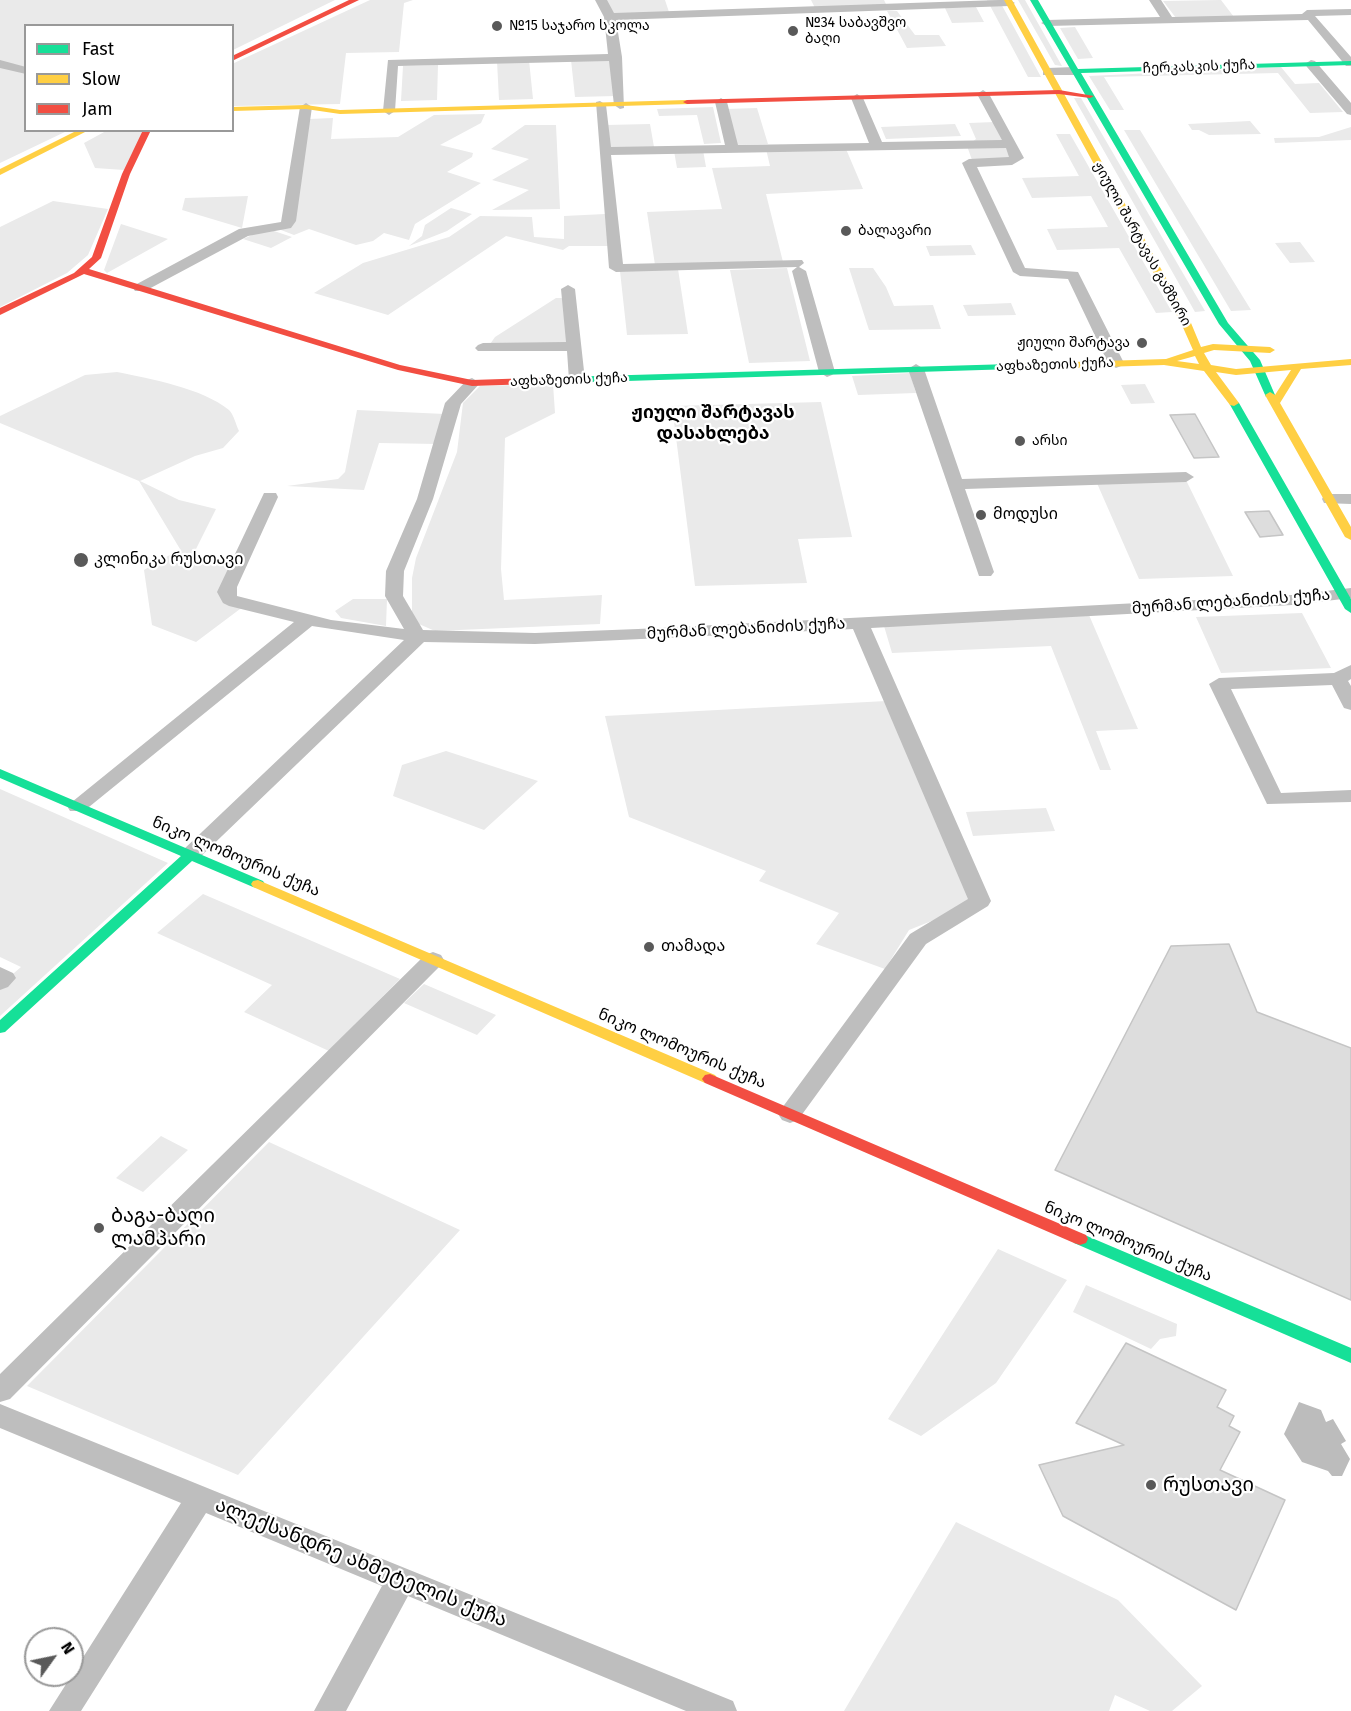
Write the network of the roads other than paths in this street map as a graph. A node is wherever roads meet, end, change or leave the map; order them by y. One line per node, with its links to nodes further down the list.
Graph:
1 (355, 0): 13 (main road)
2 (601, 0): 8 (street)
3 (1034, 0): 11 (main road, ჟიული შარტავას გამზირი)
4 (1155, 0): 10 (street)
5 (1297, 0): 9 (street)
6 (1009, 2): 8 (street); 19 (main road, ჟიული შარტავას გამზირი)
7 (1351, 12): 9 (street)
8 (610, 17): 12 (street)
9 (1310, 17): 10 (street); 14 (street)
10 (1168, 20): 11 (street)
11 (1047, 22): 18 (main road, ჟიული შარტავას გამზირი)
12 (616, 57): 26 (street); 29 (street)
13 (234, 58)
14 (1351, 63): 16 (main road, ჩერკასკის ქუჩა)
15 (0, 64): 17 (street)
16 (1311, 64): 18 (main road, ჩერკასკის ქუჩა); 30 (street)
17 (24, 70)
18 (1075, 71): 19 (street, ჩერკასკის ქუჩა); 20 (main road, ჟიული შარტავას გამზირი)
19 (1047, 72): 21 (main road, ჟიული შარტავას გამზირი)
20 (1087, 91): 21 (main road); 44 (main road, ჟიული შარტავას გამზირი)
21 (1059, 92): 22 (main road); 46 (main road, ჟიული შარტავას გამზირი)
22 (983, 94): 23 (main road); 33 (street)
23 (857, 98): 24 (main road); 35 (street)
24 (721, 102): 26 (main road); 34 (street)
25 (600, 105): 26 (main road); 29 (main road); 36 (street)
26 (620, 105)
27 (306, 107): 28 (main road); 29 (main road); 39 (street)
28 (234, 109)
29 (389, 111)
30 (1351, 111)
31 (81, 132): 37 (main road)
32 (146, 132): 38 (main road)
33 (1010, 144): 35 (street); 50 (street)
34 (732, 148): 35 (street); 36 (street)
35 (878, 148)
36 (604, 151): 54 (street)
37 (0, 172)
38 (85, 271): 39 (main road, აფხაზეთის ქუჩა); 41 (main road)
39 (140, 288): 56 (main road, აფხაზეთის ქუჩა)
40 (568, 289): 42 (street)
41 (0, 312)
42 (574, 346): 43 (street); 55 (street)
43 (483, 348)
44 (1248, 348): 46 (main road, აფხაზეთის ქუჩა); 47 (main road, აფხაზეთის ქუჩა); 51 (main road, ჟიული შარტავას გამზირი)
45 (1351, 350): 47 (main road)
46 (1196, 352): 48 (main road, აფხაზეთის ქუჩა); 53 (main road, ჟიული შარტავას გამზირი)
47 (1296, 354): 49 (main road); 51 (main road, აფხაზეთის ქუჩა); 57 (main road)
48 (1164, 362): 50 (main road, აფხაზეთის ქუჩა); 53 (main road, აფხაზეთის ქუჩა)
49 (1351, 362)
50 (1116, 363): 52 (main road, აფხაზეთის ქუჩა)
51 (1262, 368): 53 (main road, აფხაზეთის ქუჩა); 57 (main road, ჟიული შარტავას გამზირი)
52 (916, 369): 54 (main road, აფხაზეთის ქუჩა); 59 (street)
53 (1206, 369): 65 (main road, ჟიული შარტავას გამზირი)
54 (827, 372): 55 (main road, აფხაზეთის ქუჩა)
55 (577, 380): 56 (main road, აფხაზეთის ქუჩა)
56 (472, 383): 68 (street)
57 (1275, 403): 61 (main road, ჟიული შარტავას გამზირი)
58 (1186, 477): 59 (street)
59 (955, 484): 64 (street)
60 (270, 497): 66 (street, მურმან ლებანიძის ქუჩა)
61 (1330, 499): 62 (street); 63 (main road, ჟიული შარტავას გამზირი)
62 (1351, 499)
63 (1351, 537)
64 (985, 572)
65 (1348, 599): 67 (street, მურმან ლებანიძის ქუჩა)
66 (307, 621): 68 (street, მურმან ლებანიძის ქუჩა); 73 (street)
67 (860, 624): 68 (street, მურმან ლებანიძის ქუჩა); 79 (street)
68 (418, 637): 74 (street)
69 (1344, 675): 70 (street); 72 (street)
70 (1351, 704)
71 (0, 773): 73 (main road, ნიკო ლომოურის ქუჩა)
72 (1351, 796)
73 (77, 806): 74 (main road, ნიკო ლომოურის ქუჩა)
74 (190, 855): 75 (main road, ნიკო ლომოურის ქუჩა); 78 (main road)
75 (433, 960): 79 (main road, ნიკო ლომოურის ქუჩა); 81 (street)
76 (0, 975): 77 (street)
77 (0, 982)
78 (0, 1029)
79 (790, 1114): 80 (main road, ნიკო ლომოურის ქუჩა)
80 (1351, 1356)
81 (0, 1391)
82 (0, 1416): 83 (street, ალექსანდრე ახმეტელის ქუჩა)
83 (200, 1498): 84 (street, ალექსანდრე ახმეტელის ქუჩა); 85 (street)
84 (401, 1580): 86 (street); 87 (street, ალექსანდრე ახმეტელის ქუჩა)
85 (64, 1711)
86 (329, 1711)
87 (722, 1711)

